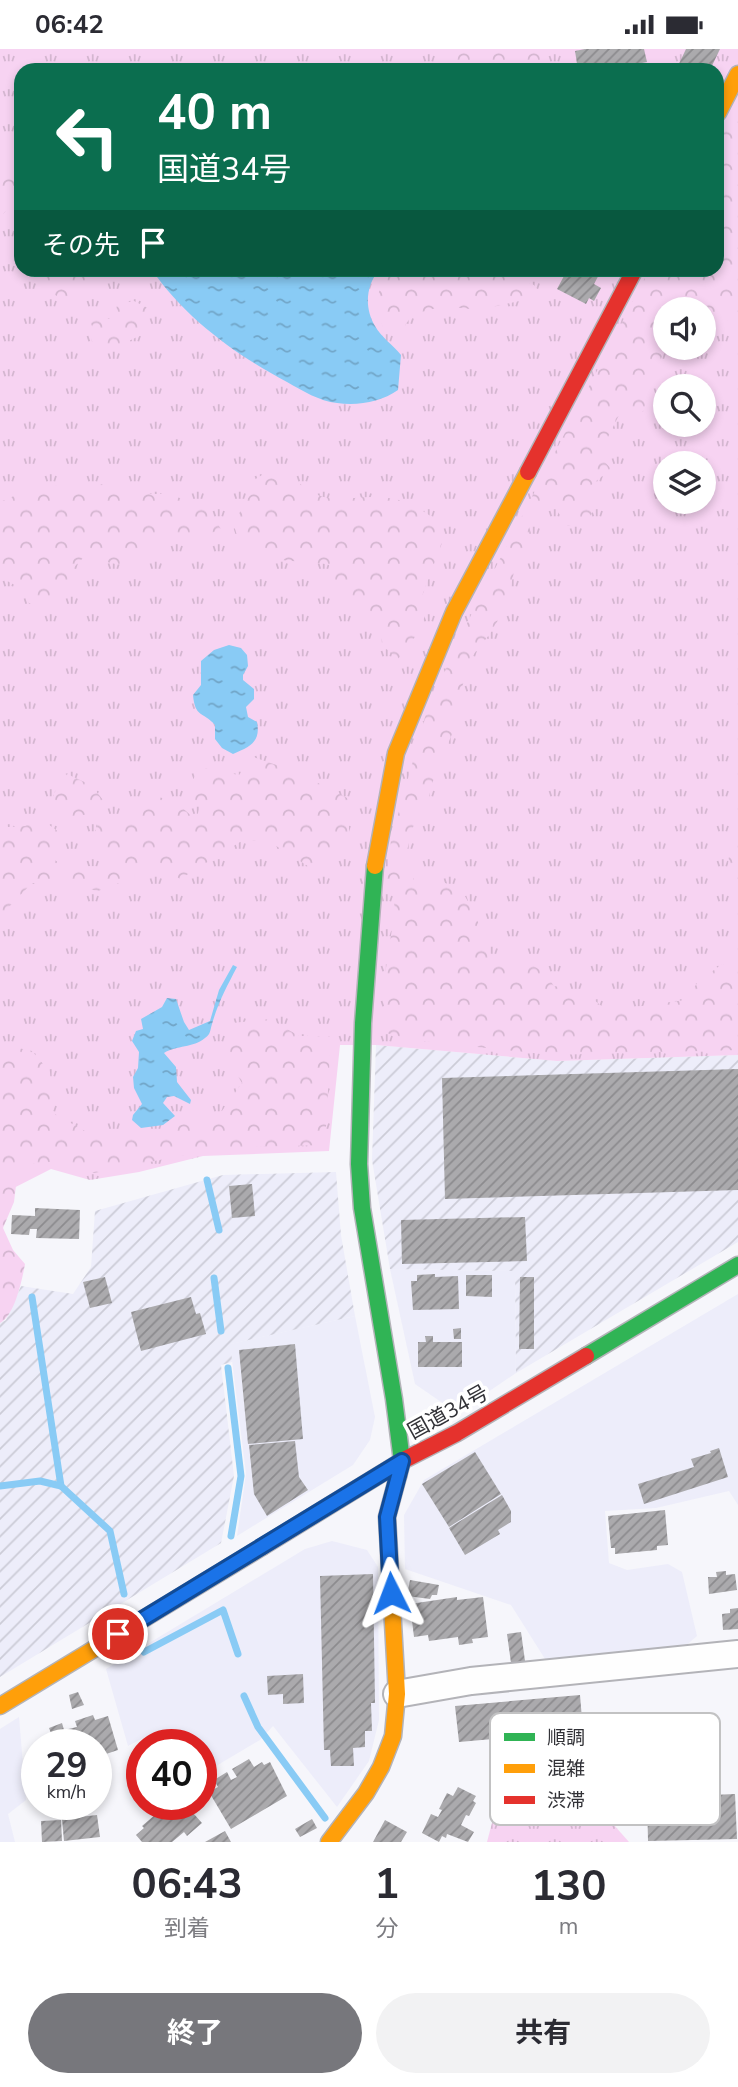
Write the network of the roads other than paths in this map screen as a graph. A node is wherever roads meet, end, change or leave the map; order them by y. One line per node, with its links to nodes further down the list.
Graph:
1 (738, 74): 2 (main road)
2 (724, 101)
3 (631, 277): 5 (main road)
4 (738, 1265): 5 (main road, 国道34号)
5 (402, 1461): 7 (main road); 8 (main road, 国道34号)
6 (738, 1654): 7 (street)
7 (397, 1694): 9 (main road)
8 (0, 1706)
9 (329, 1842)

